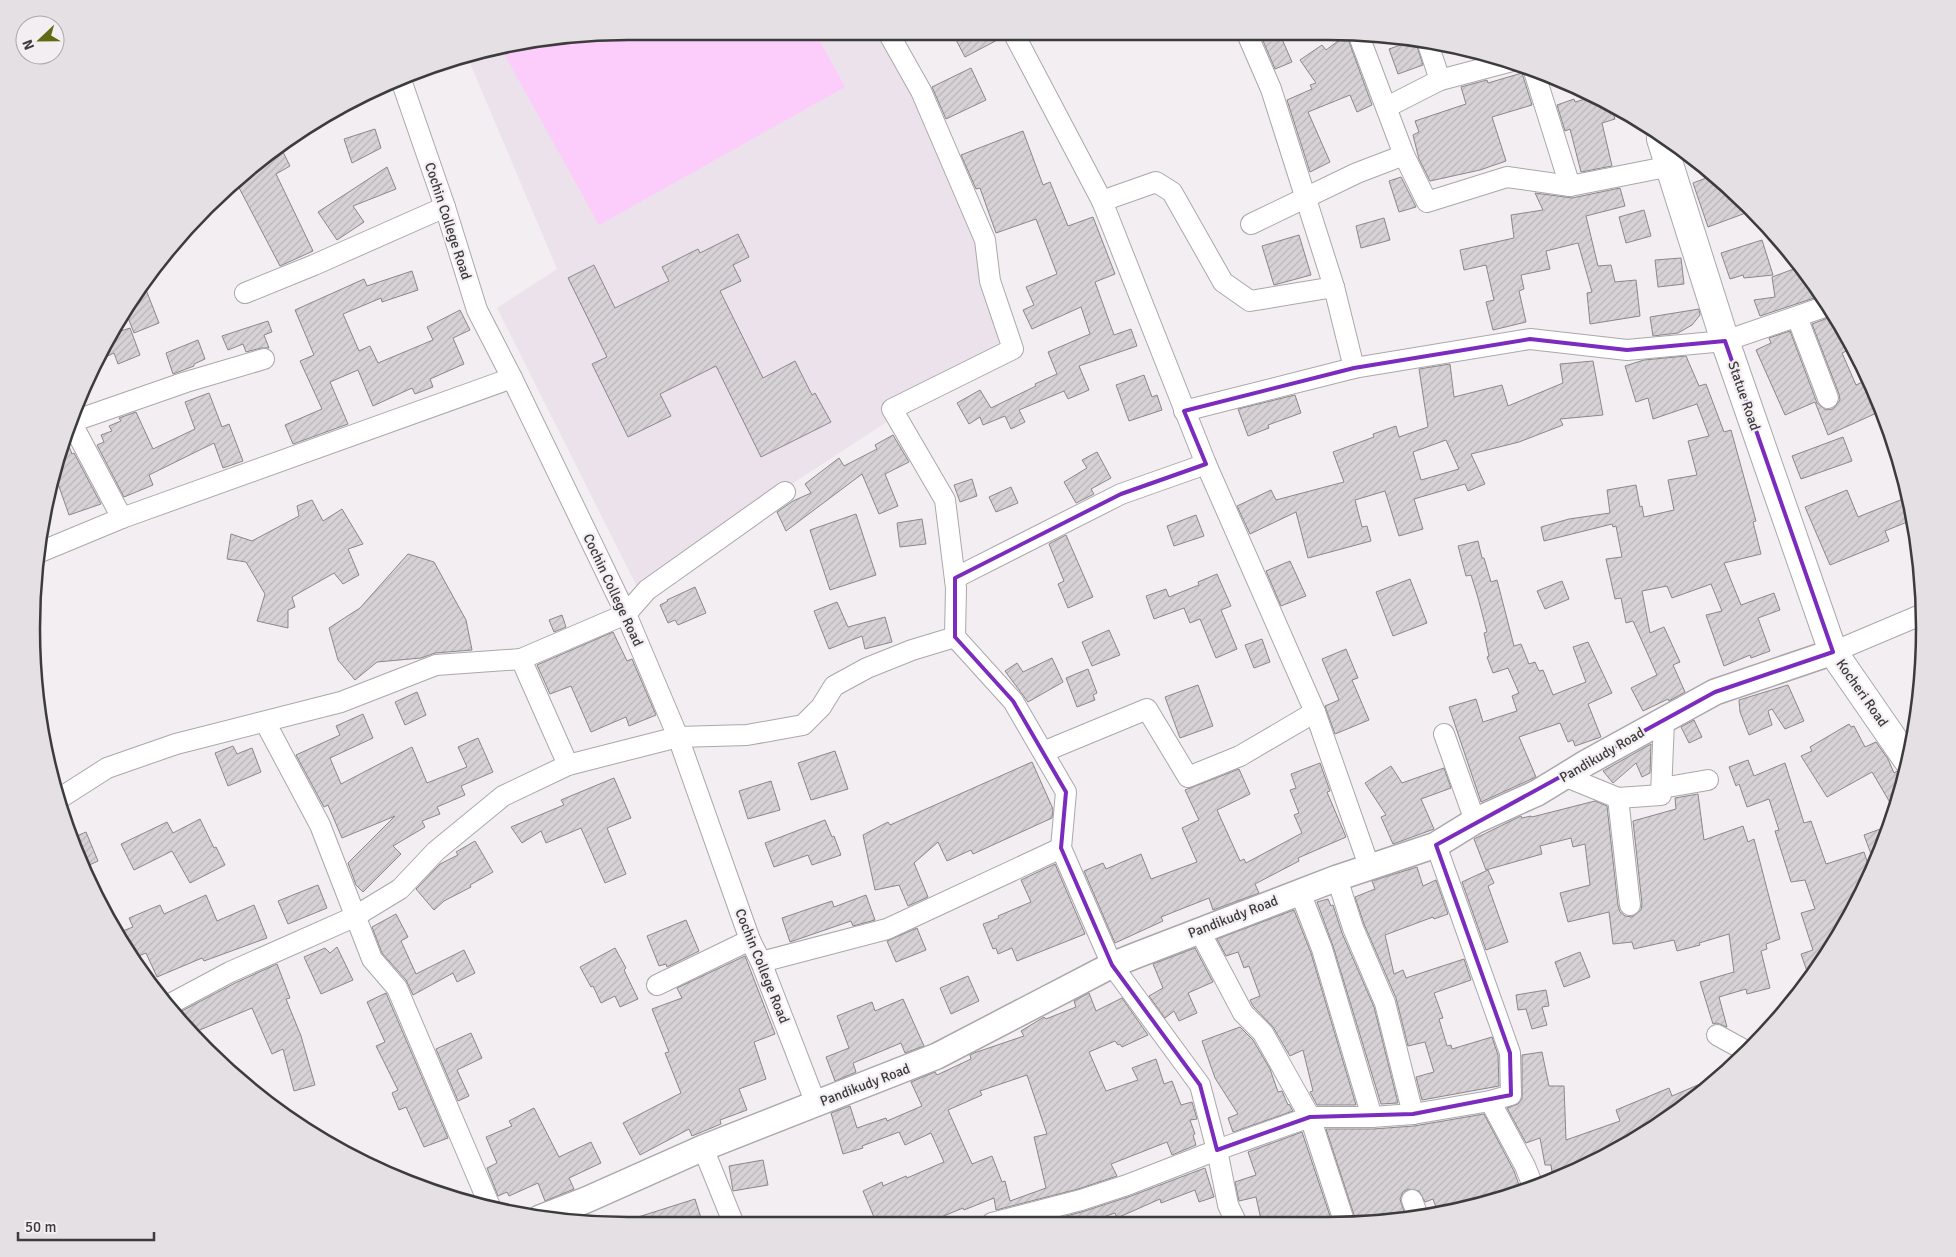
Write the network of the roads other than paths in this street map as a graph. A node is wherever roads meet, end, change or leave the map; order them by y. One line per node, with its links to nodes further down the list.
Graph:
1 (892, 40): 34 (street)
2 (1017, 40): 15 (street)
3 (1250, 40): 14 (street)
4 (1361, 41): 10 (street)
5 (1430, 49): 8 (street)
6 (1497, 65): 8 (street)
7 (1536, 79): 13 (street)
8 (1440, 80): 10 (street)
9 (403, 85): 16 (street, Cochin College Road)
10 (1387, 107): 12 (street)
11 (1669, 152): 13 (street); 22 (main road, Statue Road)
12 (1404, 155): 13 (street); 14 (street)
13 (1570, 186)
14 (1306, 196): 17 (street); 18 (street)
15 (1102, 202): 18 (street); 27 (street)
16 (445, 207): 19 (street); 25 (street, Cochin College Road)
17 (1251, 224)
18 (1334, 287): 24 (street)
19 (245, 293)
20 (1821, 308): 21 (street)
21 (1797, 317): 22 (street); 26 (street)
22 (1725, 342): 24 (street); 38 (main road, Statue Road)
23 (264, 359): 28 (street)
24 (1354, 368): 27 (street)
25 (512, 378): 32 (street); 35 (street, Cochin College Road)
26 (1828, 398)
27 (1184, 411): 30 (street)
28 (79, 418)
29 (75, 429): 32 (street)
30 (1206, 464): 34 (street); 40 (street)
31 (786, 492): 35 (street)
32 (122, 518): 33 (street)
33 (45, 550)
34 (955, 578): 37 (street)
35 (626, 614): 39 (street); 44 (street, Cochin College Road)
36 (1916, 617): 38 (street, Pandikudy Road)
37 (955, 637): 44 (street); 45 (street)
38 (1833, 652): 41 (street, Pandikudy Road); 46 (main road, Kocheri Road)
39 (521, 659): 42 (street); 47 (street)
40 (1315, 712): 45 (street); 56 (street)
41 (1664, 720): 48 (street, Pandikudy Road); 50 (street)
42 (265, 722): 51 (street); 60 (street)
43 (1444, 734): 53 (street)
44 (678, 737): 47 (street); 62 (street, Cochin College Road)
45 (1042, 752): 55 (street)
46 (1903, 753)
47 (568, 766): 60 (street)
48 (1564, 776): 52 (street); 53 (street, Pandikudy Road)
49 (1708, 780): 50 (street)
50 (1662, 788): 52 (street)
51 (64, 796)
52 (1618, 798): 59 (street)
53 (1475, 821): 54 (street, Pandikudy Road)
54 (1436, 845): 56 (street, Pandikudy Road); 69 (street)
55 (1060, 848): 63 (street); 64 (street)
56 (1369, 866): 57 (street, Pandikudy Road)
57 (1337, 878): 58 (street, Pandikudy Road); 71 (street)
58 (1300, 892): 61 (street, Pandikudy Road); 73 (street)
59 (1630, 905)
60 (354, 917): 66 (street); 77 (street)
61 (1199, 930): 64 (street, Pandikudy Road); 72 (street)
62 (750, 940): 63 (street, Cochin College Road); 65 (street)
63 (761, 962): 70 (street, Cochin College Road)
64 (1112, 965): 70 (street, Pandikudy Road); 75 (street)
65 (657, 985)
66 (174, 1002)
67 (1717, 1035): 68 (street)
68 (1741, 1048)
69 (1490, 1101): 71 (street); 76 (street)
70 (816, 1104): 74 (street, Pandikudy Road)
71 (1413, 1114): 73 (street)
72 (1310, 1116): 73 (street); 75 (street); 82 (street)
73 (1372, 1117)
74 (703, 1148): 78 (street, Pandikudy Road); 79 (street)
75 (1217, 1150): 80 (street); 81 (street)
76 (1531, 1181)
77 (487, 1200)
78 (555, 1212)
79 (731, 1217)
80 (1015, 1217)
81 (1230, 1217)
82 (1343, 1217)

